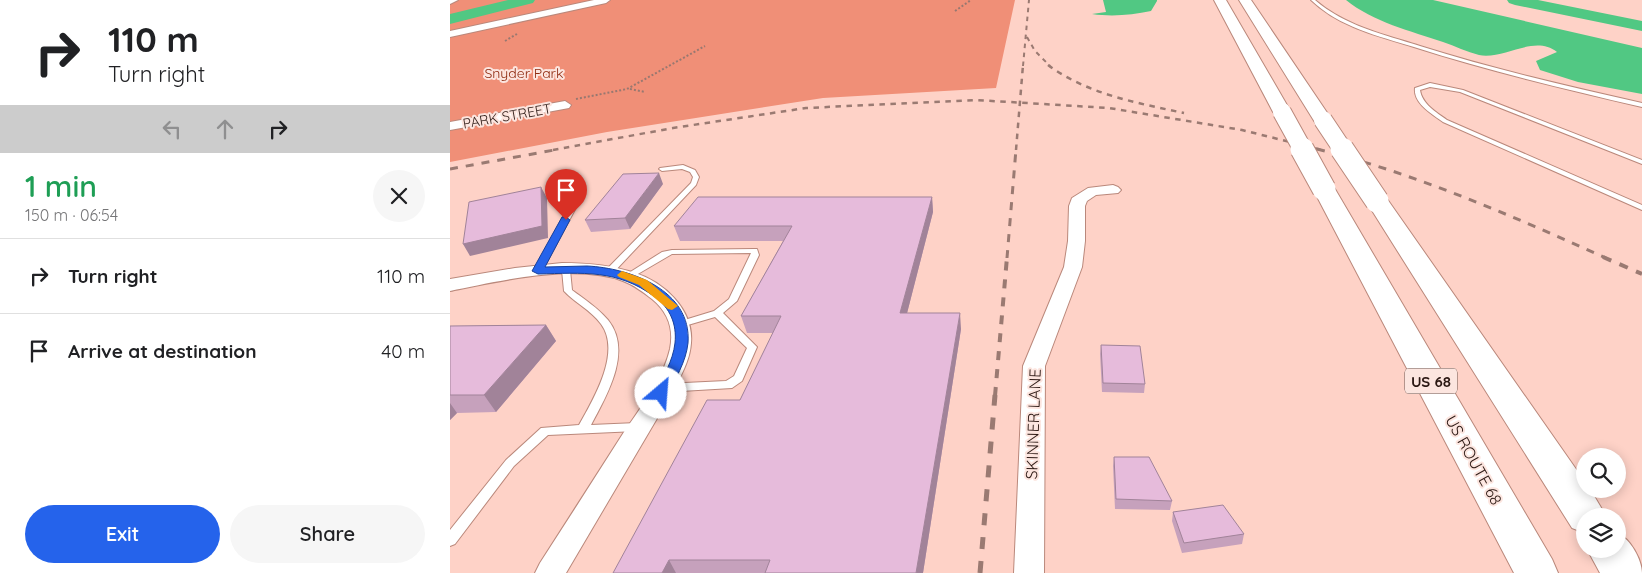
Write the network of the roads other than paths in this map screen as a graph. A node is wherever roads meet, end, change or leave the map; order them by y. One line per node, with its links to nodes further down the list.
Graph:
1 (454, 0): 6 (street)
2 (606, 0): 7 (street)
3 (1220, 0): 30 (highway, US ROUTE 68 / US 68, bridge)
4 (1245, 0): 25 (highway, bridge)
5 (1313, 0): 9 (lane)
6 (450, 1)
7 (450, 34)
8 (568, 103): 10 (street, PARK STREET)
9 (1642, 105)
10 (450, 126)
11 (1642, 162): 15 (lane)
12 (662, 168): 18 (lane)
13 (1113, 190): 29 (street, SKINNER LANE)
14 (575, 202): 17 (lane)
15 (1640, 205)
16 (566, 270): 17 (street); 18 (street); 24 (lane)
17 (538, 271): 19 (street)
18 (619, 274): 20 (lane); 21 (street)
19 (450, 285)
20 (717, 312): 21 (lane); 22 (lane)
21 (681, 324): 22 (street)
22 (664, 388): 23 (street)
23 (640, 427): 24 (lane); 28 (street)
24 (583, 429): 26 (lane)
25 (1581, 508)
26 (450, 540)
27 (1614, 558): 31 (highway)
28 (550, 573)
29 (1029, 573)
30 (1537, 573)
31 (1624, 573)

